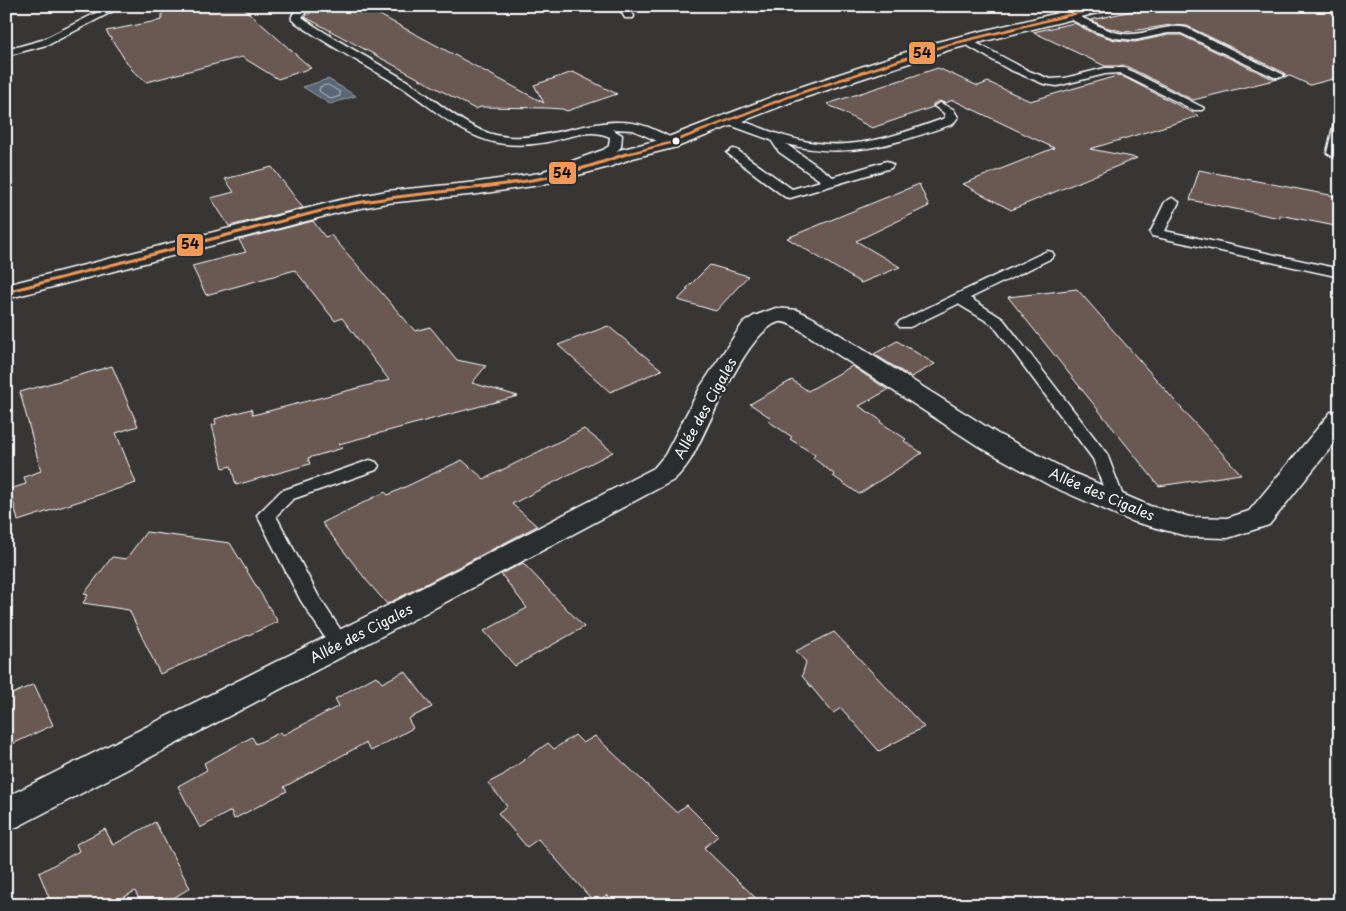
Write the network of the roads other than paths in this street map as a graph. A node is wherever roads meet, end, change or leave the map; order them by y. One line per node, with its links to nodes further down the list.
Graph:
1 (118, 6): 9 (lane)
2 (312, 6): 15 (lane)
3 (623, 6): 7 (lane)
4 (1050, 6): 6 (lane)
5 (1107, 6): 6 (street)
6 (1071, 15): 8 (street); 10 (lane)
7 (629, 16)
8 (967, 41): 12 (lane); 14 (street)
9 (6, 54)
10 (1278, 75)
11 (940, 106): 16 (lane)
12 (1198, 108)
13 (1340, 117): 19 (lane)
14 (728, 120): 16 (lane); 17 (street)
15 (594, 128): 17 (lane); 21 (lane)
16 (776, 137): 22 (lane)
17 (670, 143): 21 (street)
18 (733, 153): 22 (lane)
19 (1340, 157)
20 (887, 165): 22 (lane)
21 (540, 178): 26 (street)
22 (831, 182)
23 (1172, 202): 25 (lane)
24 (1047, 254): 27 (lane)
25 (1340, 273)
26 (6, 292)
27 (958, 297): 28 (lane); 31 (lane)
28 (905, 324)
29 (1340, 418): 31 (street, Allée des Cigales)
30 (370, 466): 32 (lane)
31 (1118, 504): 32 (street, Allée des Cigales)
32 (340, 644): 33 (street, Allée des Cigales)
33 (6, 816)

